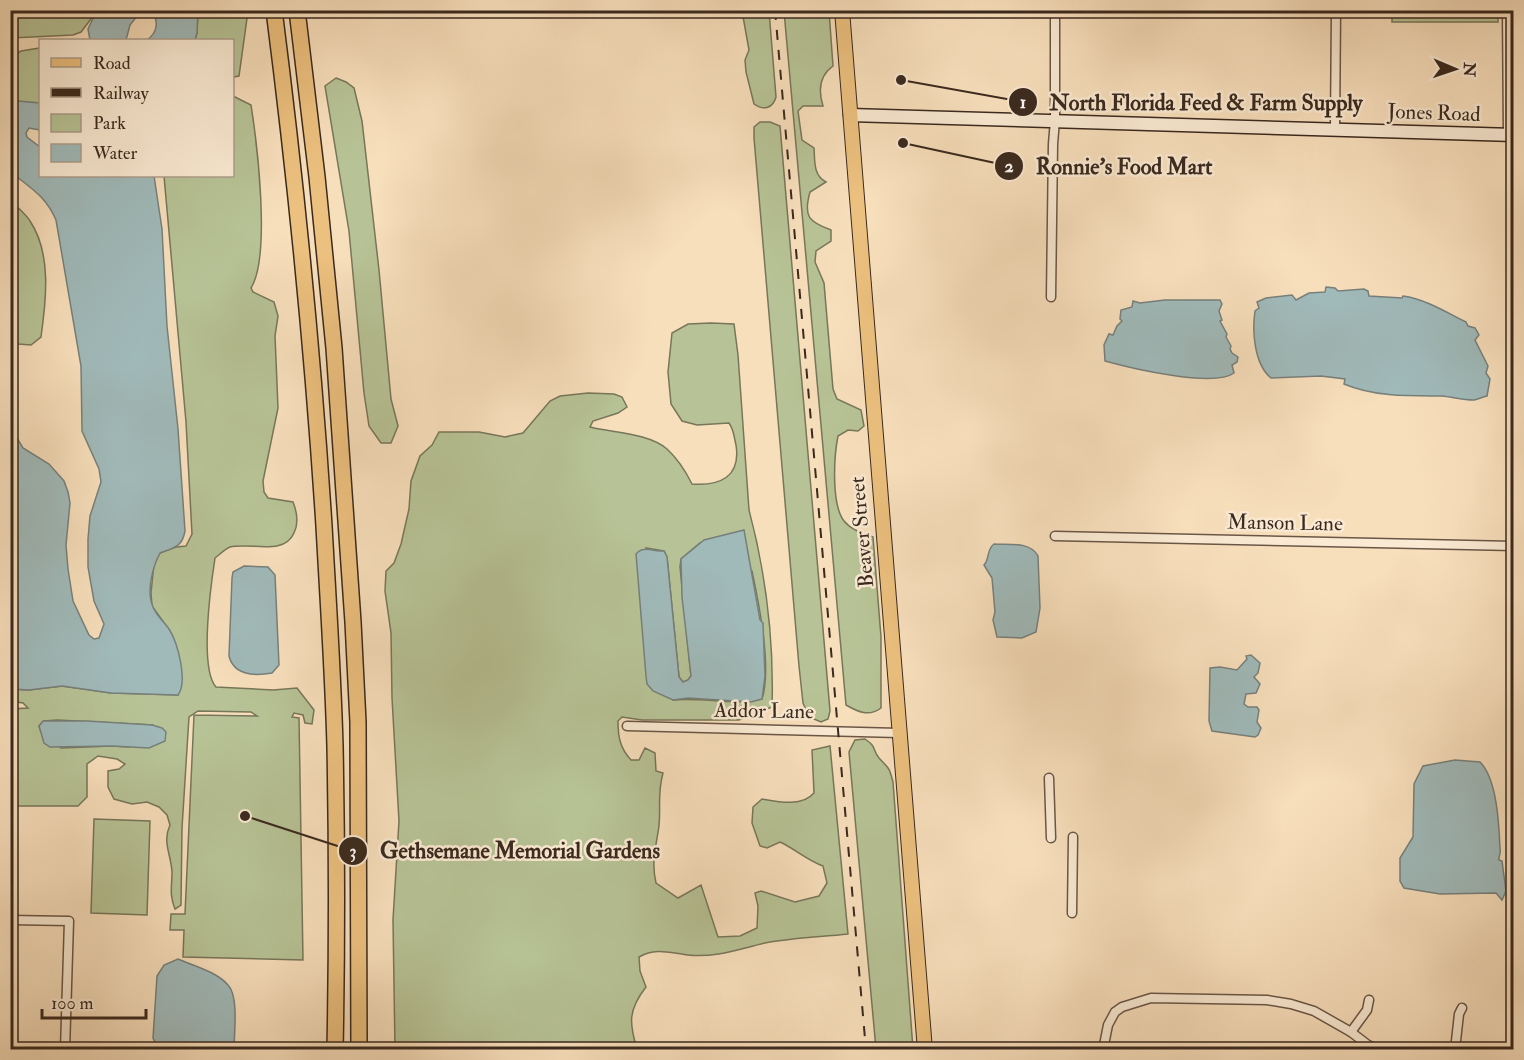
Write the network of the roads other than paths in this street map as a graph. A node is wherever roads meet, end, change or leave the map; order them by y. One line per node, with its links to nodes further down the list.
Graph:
1 (274, 10): 21 (highway)
2 (297, 10): 28 (highway)
3 (842, 10): 7 (main road, Beaver Street)
4 (1054, 10): 8 (street)
5 (1336, 10): 9 (street)
6 (1506, 10): 10 (street)
7 (850, 115): 8 (street, Jones Road); 15 (main road, Beaver Street)
8 (1055, 120): 9 (street, Jones Road); 11 (street)
9 (1335, 128): 10 (street, Jones Road)
10 (1511, 135)
11 (1051, 297)
12 (1055, 536): 13 (street, Manson Lane)
13 (1514, 546)
14 (627, 726): 15 (street, Addor Lane)
15 (899, 733): 29 (main road, Beaver Street)
16 (1049, 778): 18 (street)
17 (1072, 837): 19 (street)
18 (1051, 838)
19 (1072, 913)
20 (10, 920): 25 (street)
21 (336, 996): 26 (highway); 27 (highway)
22 (1369, 1000): 24 (street)
23 (1462, 1008): 32 (street)
24 (1351, 1032): 30 (street); 31 (street)
25 (65, 1050)
26 (328, 1050)
27 (335, 1050)
28 (361, 1050)
29 (925, 1050)
30 (1103, 1050)
31 (1379, 1050)
32 (1455, 1050)

